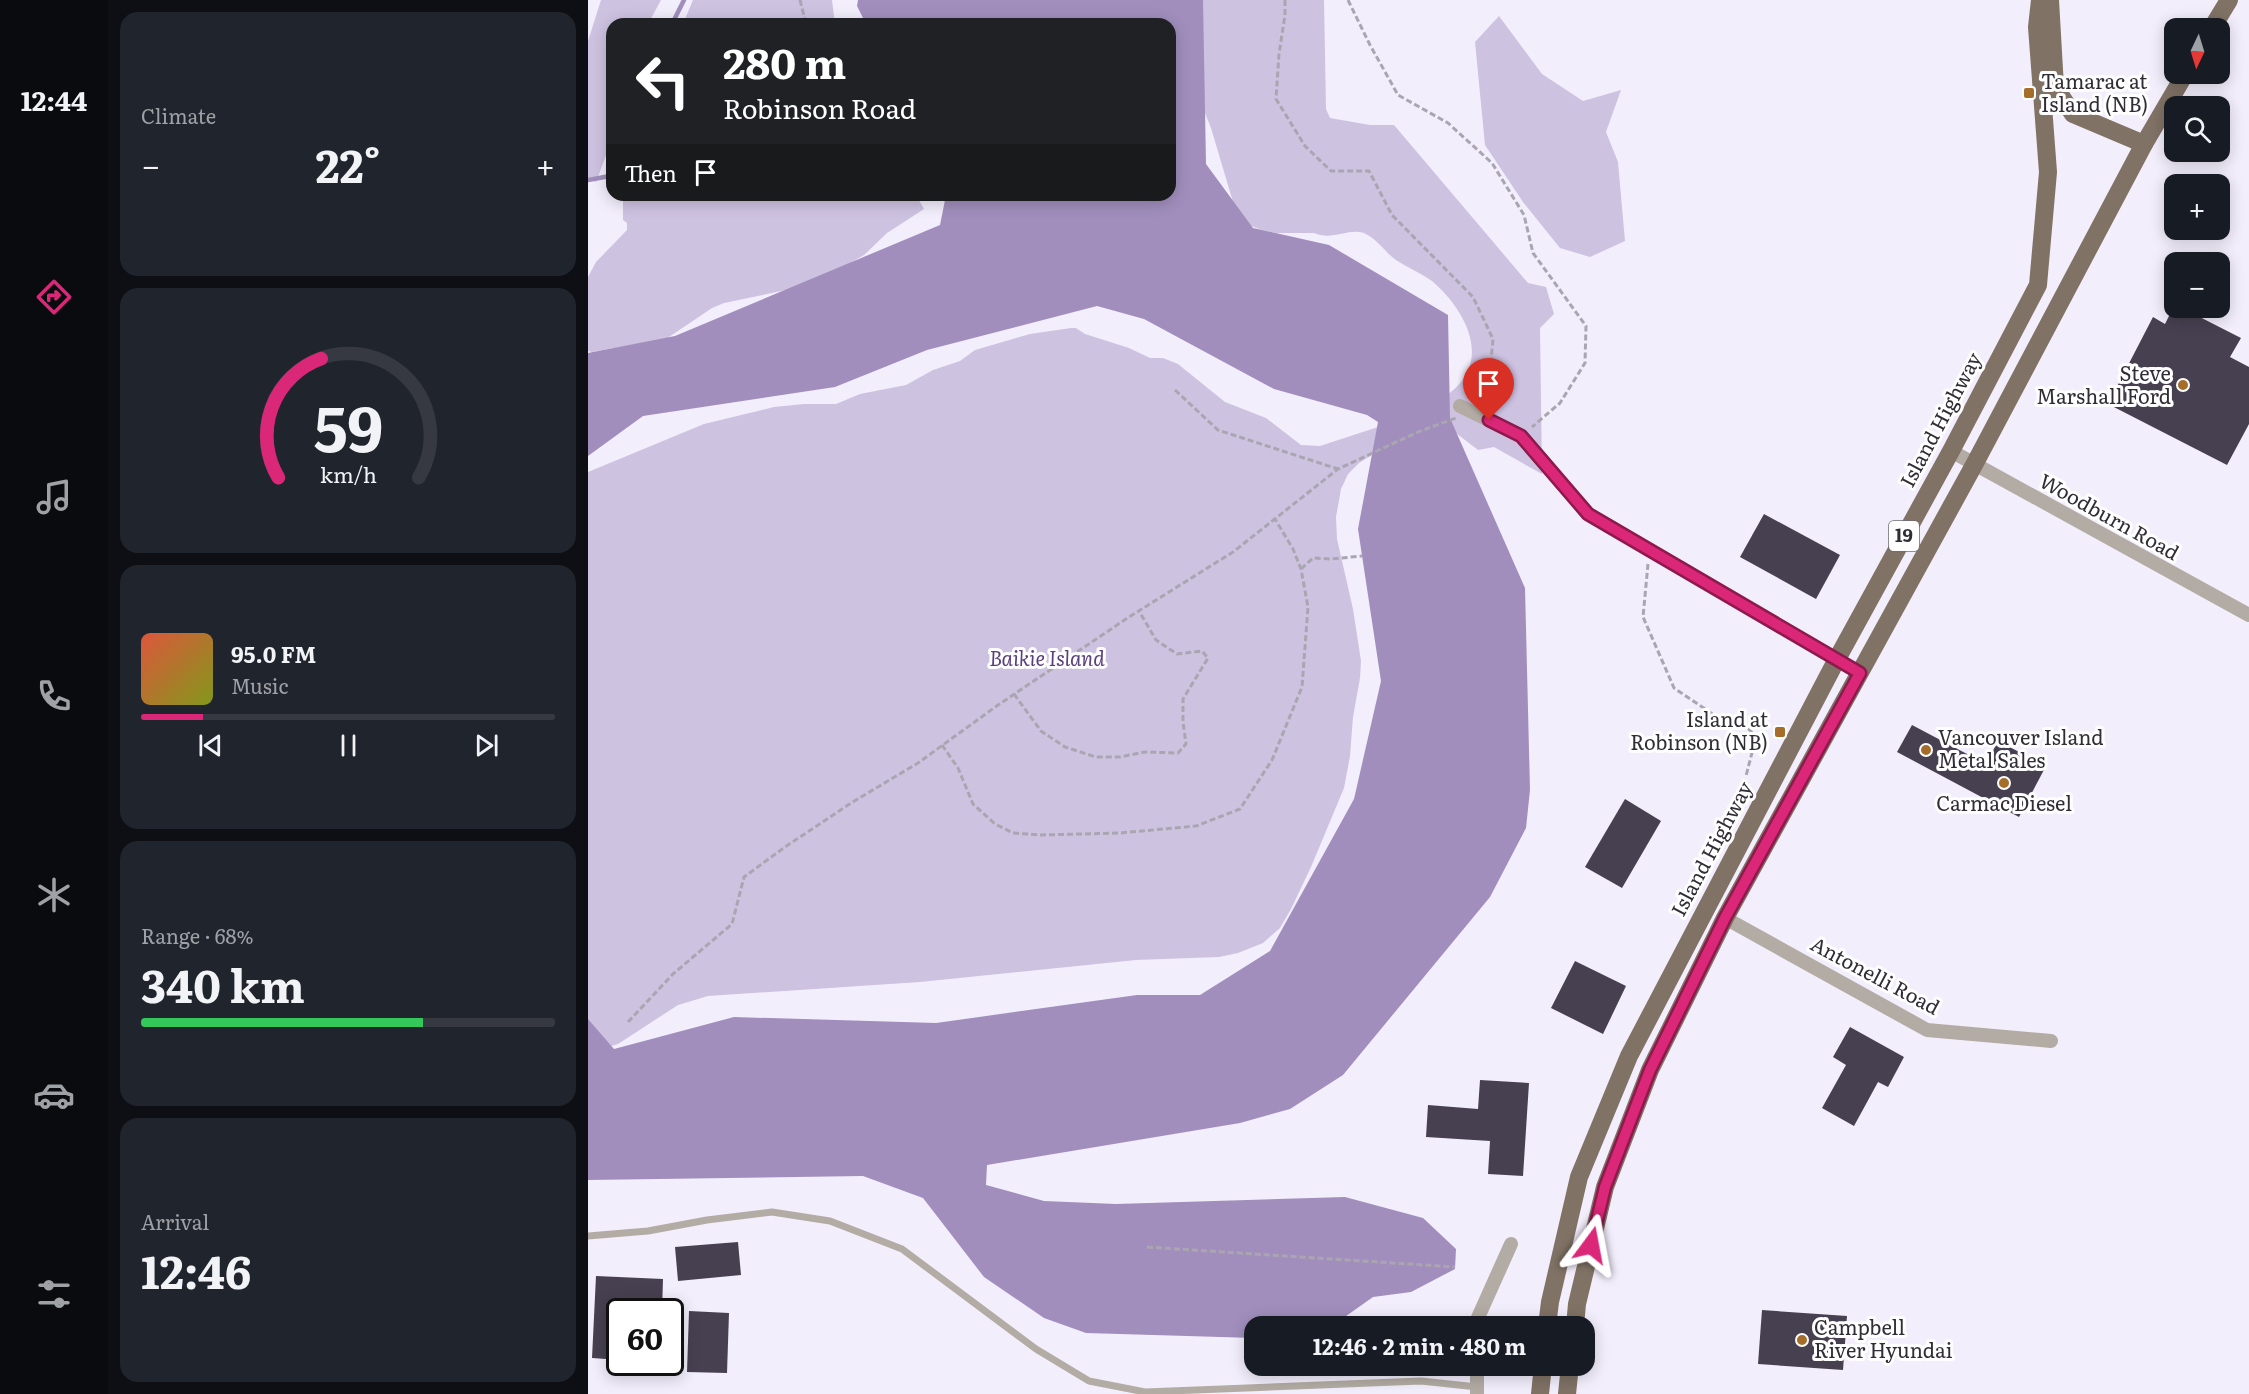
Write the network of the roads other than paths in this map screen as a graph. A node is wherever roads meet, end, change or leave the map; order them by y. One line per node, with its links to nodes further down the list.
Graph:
1 (2040, 0): 8 (main road, Island Highway / 19)
2 (2050, 0): 6 (main road)
3 (2229, 0): 4 (main road)
4 (2218, 18)
5 (2179, 84): 6 (main road, 19)
6 (2144, 144): 9 (main road, 19)
7 (1460, 405): 11 (street)
8 (1951, 451): 9 (street, Woodburn Road); 11 (main road, Island Highway / 19)
9 (1974, 465): 10 (street, Woodburn Road); 12 (main road, 19)
10 (2249, 615)
11 (1837, 659): 12 (street); 18 (main road, Island Highway / 19)
12 (1860, 673): 13 (main road, 19)
13 (1725, 918): 14 (street, Antonelli Road); 19 (main road, 19)
14 (2051, 1041)
15 (588, 1236): 22 (lane)
16 (1511, 1244): 17 (street)
17 (1480, 1316)
18 (1548, 1316)
19 (1576, 1316)
20 (1542, 1376): 23 (main road)
21 (1569, 1376): 24 (main road)
22 (1477, 1391)
23 (1540, 1394)
24 (1567, 1394)

